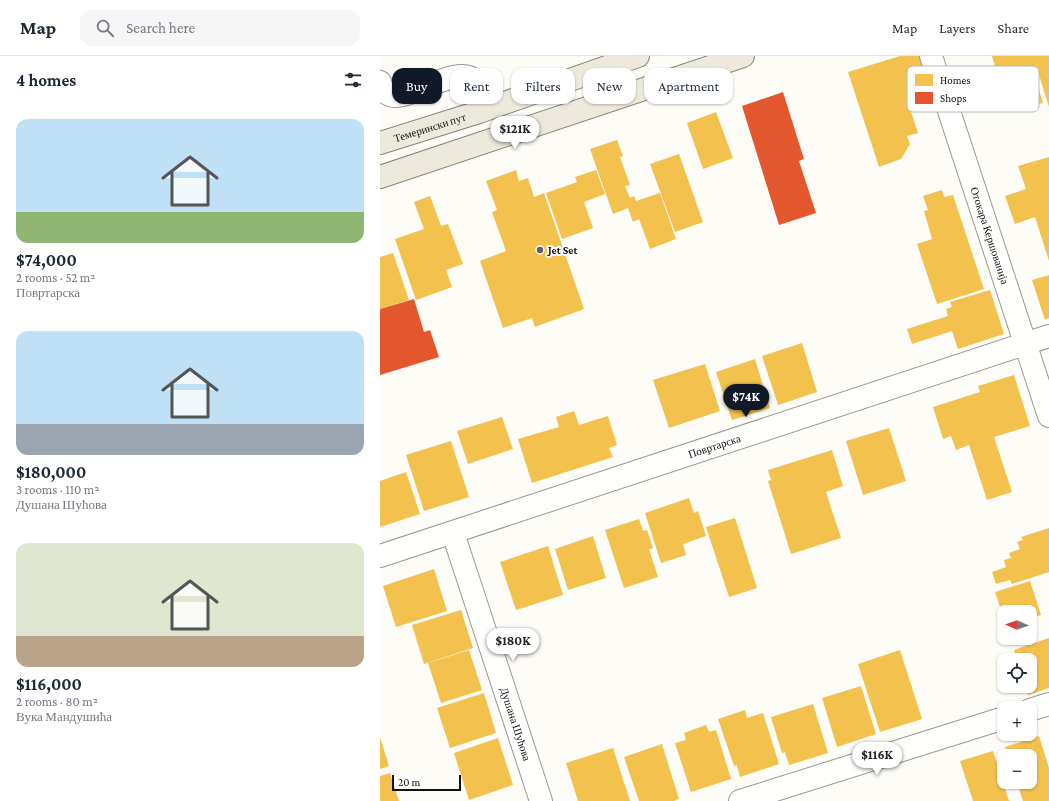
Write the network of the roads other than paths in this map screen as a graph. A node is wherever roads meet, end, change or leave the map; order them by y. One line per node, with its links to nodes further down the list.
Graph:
1 (638, 56): 6 (main road, Темерински пут)
2 (743, 56): 9 (main road)
3 (931, 56): 4 (street, Отокара Кершованија)
4 (934, 66)
5 (380, 82): 6 (street)
6 (488, 108): 8 (main road, Темерински пут)
7 (949, 112): 11 (street, Отокара Кершованија)
8 (380, 143)
9 (380, 177)
10 (1049, 336): 11 (street, Повртарска)
11 (1025, 343): 12 (street, Отокара Кершованија); 13 (street, Повртарска)
12 (1049, 416)
13 (452, 533): 14 (street, Повртарска); 18 (street, Душана Шућова)
14 (380, 556)
15 (1049, 704): 16 (street)
16 (1037, 708)
17 (997, 720): 19 (street)
18 (541, 801)
19 (740, 801)

